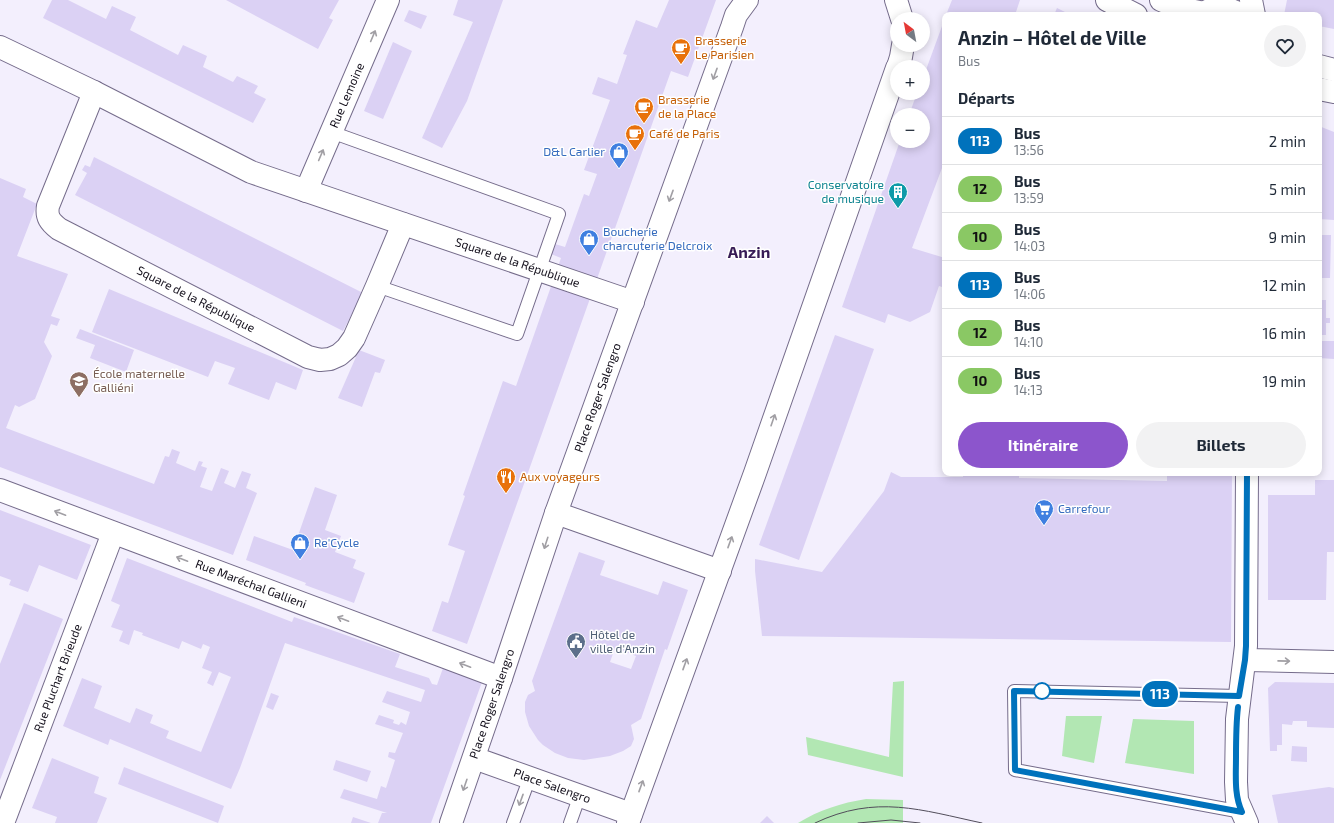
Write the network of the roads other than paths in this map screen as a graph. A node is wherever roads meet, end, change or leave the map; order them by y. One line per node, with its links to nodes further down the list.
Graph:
1 (388, 0): 19 (street, Rue Lemoine, one-way to 1)
2 (747, 0): 24 (street, Place Roger Salengro, one-way to 24)
3 (896, 0): 8 (street)
4 (1107, 0): 9 (street)
5 (1161, 0): 7 (street)
6 (1251, 0): 11 (street)
7 (1208, 9): 10 (street)
8 (900, 12)
9 (1130, 12)
10 (1236, 12)
11 (1253, 12)
12 (0, 47): 17 (street, Square de la République)
13 (1322, 67): 14 (street)
14 (1334, 70)
15 (890, 88): 29 (street, one-way to 15)
16 (1322, 89): 18 (street)
17 (94, 92): 20 (street, Square de la République); 23 (street, Square de la République)
18 (1334, 92)
19 (331, 132): 20 (street, Rue Lemoine, one-way to 19); 22 (lane)
20 (306, 191): 21 (street, Square de la République)
21 (403, 224): 22 (street, Square de la République); 23 (street, Square de la République)
22 (538, 270): 23 (lane); 24 (street, Square de la République)
23 (377, 286)
24 (633, 302): 27 (street, Place Roger Salengro)
25 (1247, 476): 30 (street)
26 (0, 490): 28 (street, Rue Maréchal Gallieni, one-way to 26)
27 (556, 513): 29 (street); 32 (street, Place Roger Salengro, one-way to 32)
28 (113, 533): 32 (street, Rue Maréchal Gallieni, one-way to 28); 39 (street, Rue Pluchart Brieude)
29 (720, 571): 37 (street, one-way to 29)
30 (1245, 660): 31 (street, one-way to 31); 33 (street)
31 (1334, 662)
32 (501, 678): 34 (street, Place Roger Salengro)
33 (1239, 696): 38 (street); 38 (lane)
34 (474, 758): 35 (street, Place Salengro); 40 (street, Place Roger Salengro, one-way to 40)
35 (530, 777): 36 (street, Place Salengro); 41 (lane, one-way to 41)
36 (580, 795): 37 (street, Place Salengro); 42 (lane)
37 (629, 818)
38 (1245, 818)
39 (3, 823)
40 (451, 823)
41 (513, 823)
42 (570, 823)

